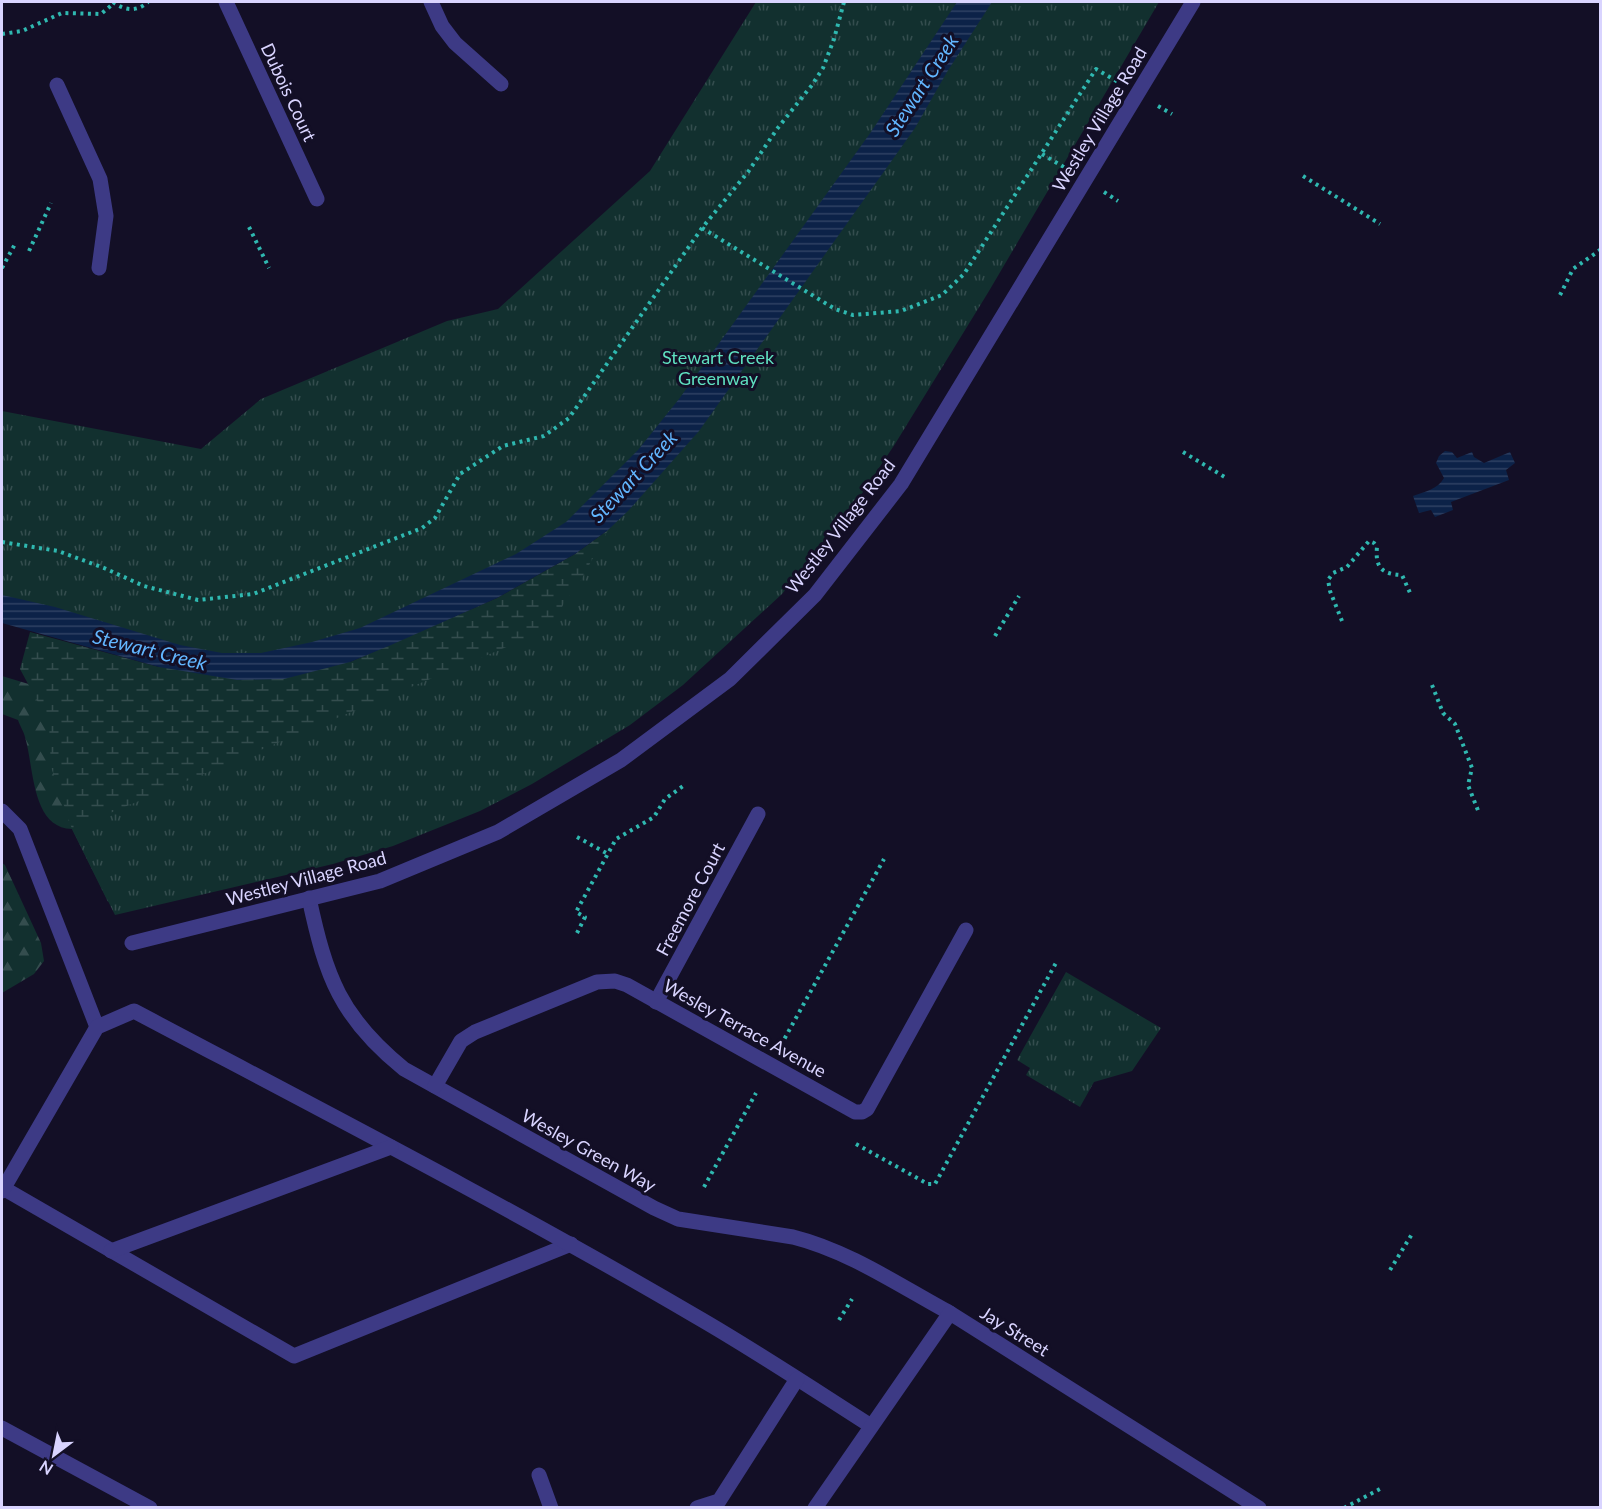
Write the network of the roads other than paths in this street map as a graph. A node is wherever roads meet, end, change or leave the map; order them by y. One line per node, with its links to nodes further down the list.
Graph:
1 (225, 2): 6 (street, Dubois Court)
2 (431, 2): 4 (street)
3 (1193, 2): 10 (street, Westley Village Road)
4 (501, 84)
5 (57, 85): 7 (street)
6 (317, 199)
7 (99, 268)
8 (2, 811): 14 (street)
9 (758, 814): 13 (street, Freemore Court)
10 (309, 898): 12 (street, Westley Village Road); 15 (street, Wesley Green Way)
11 (966, 930): 13 (street, Wesley Terrace Avenue)
12 (132, 943)
13 (656, 1002): 15 (street, Wesley Terrace Avenue)
14 (97, 1027): 16 (street); 17 (street)
15 (435, 1086): 20 (street, Wesley Green Way)
16 (391, 1147): 18 (street); 19 (street)
17 (2, 1190): 19 (street)
18 (571, 1244): 19 (street); 21 (street)
19 (111, 1251)
20 (950, 1313): 22 (street); 29 (street, Jay Street)
21 (797, 1379): 22 (street); 27 (street)
22 (871, 1426): 28 (street)
23 (2, 1428): 25 (street)
24 (539, 1475): 26 (street)
25 (150, 1508)
26 (551, 1508)
27 (697, 1508)
28 (815, 1508)
29 (1259, 1508)

